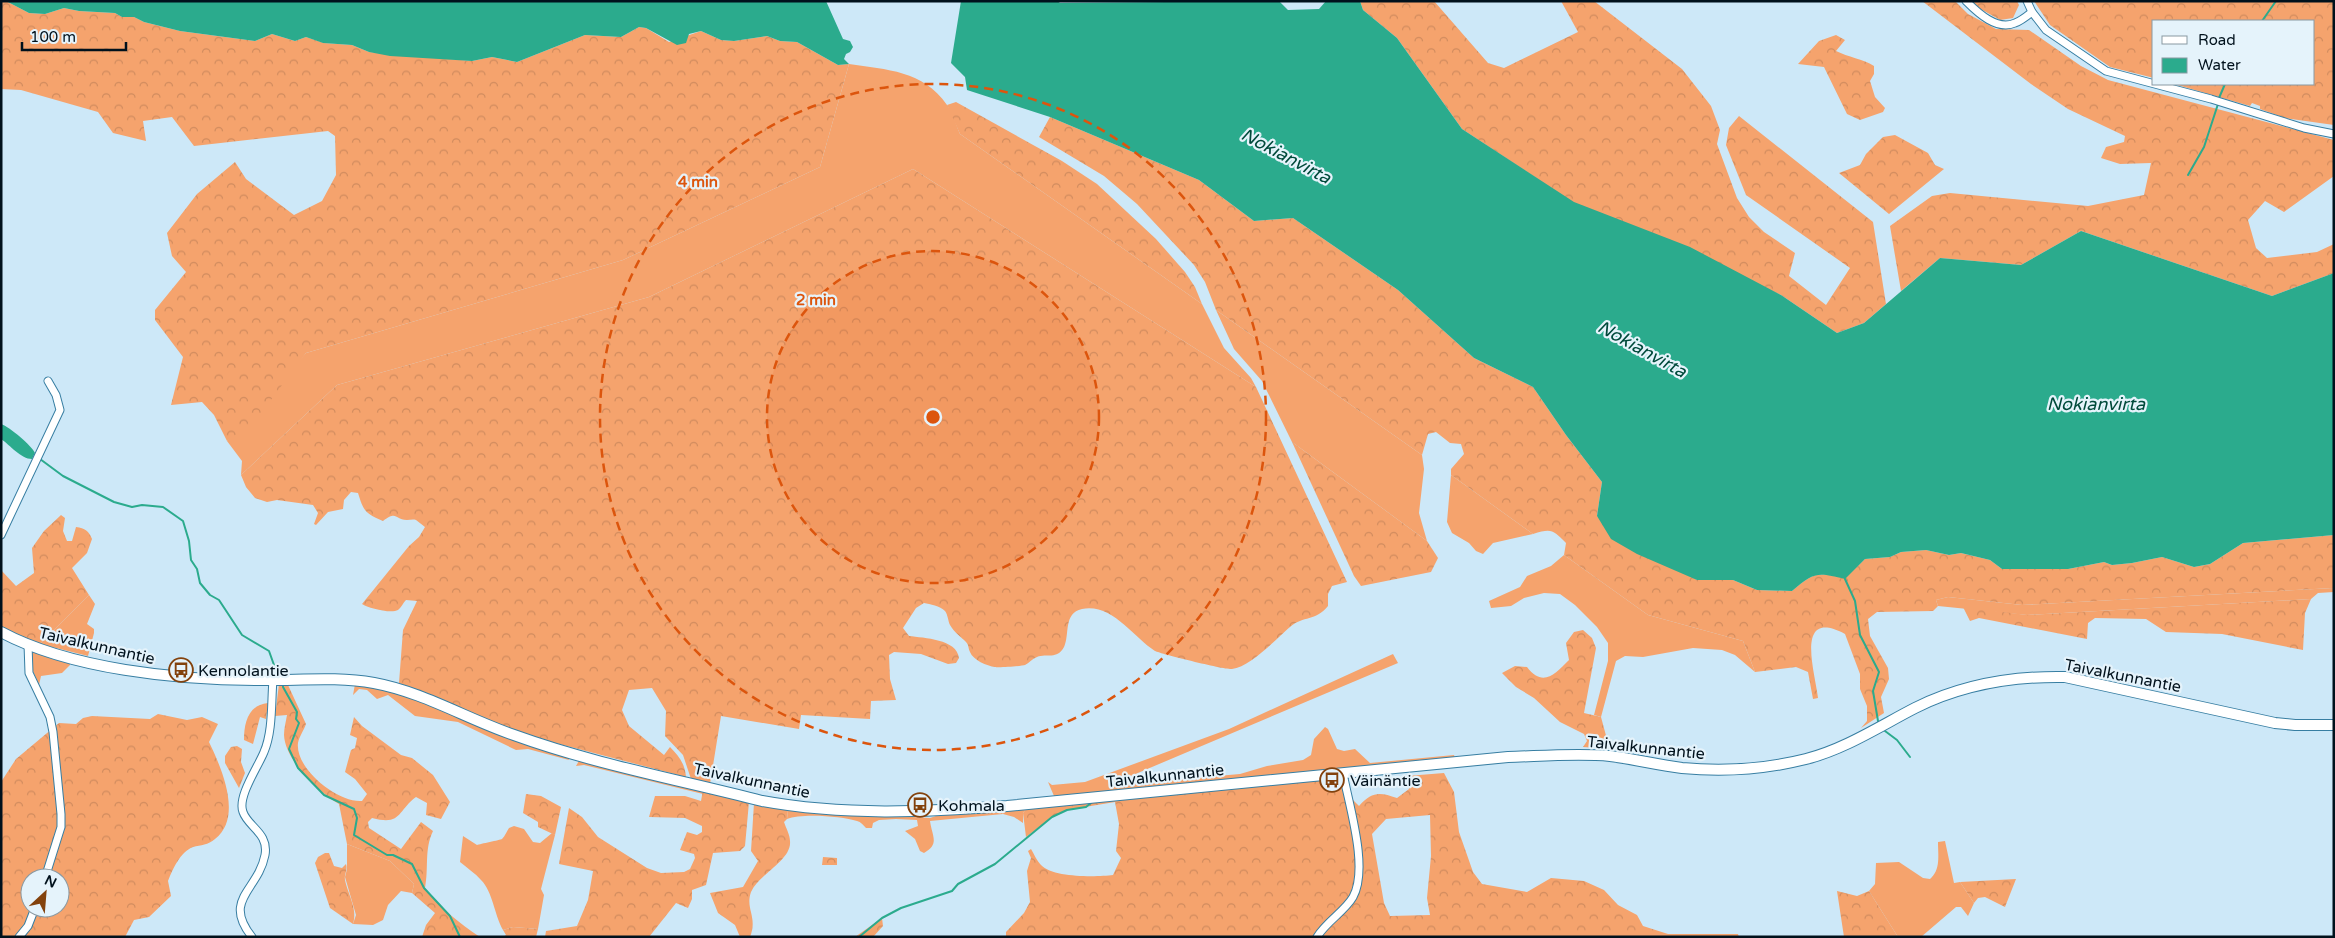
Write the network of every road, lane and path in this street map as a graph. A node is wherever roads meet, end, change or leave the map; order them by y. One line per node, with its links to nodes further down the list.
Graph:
1 (1966, 1): 3 (street)
2 (2027, 1): 3 (street)
3 (2032, 12): 4 (street)
4 (2152, 83)
5 (2158, 85): 6 (street)
6 (2334, 134)
7 (48, 381): 8 (street)
8 (1, 535)
9 (1, 632): 10 (street, Taivalkunnantie)
10 (28, 644): 11 (street, Taivalkunnantie); 14 (street)
11 (273, 680): 13 (street, Taivalkunnantie); 17 (street)
12 (2334, 725): 13 (street, Taivalkunnantie)
13 (1343, 773): 18 (street)
14 (48, 868)
15 (31, 918): 16 (street)
16 (19, 937)
17 (252, 937)
18 (1317, 937)

